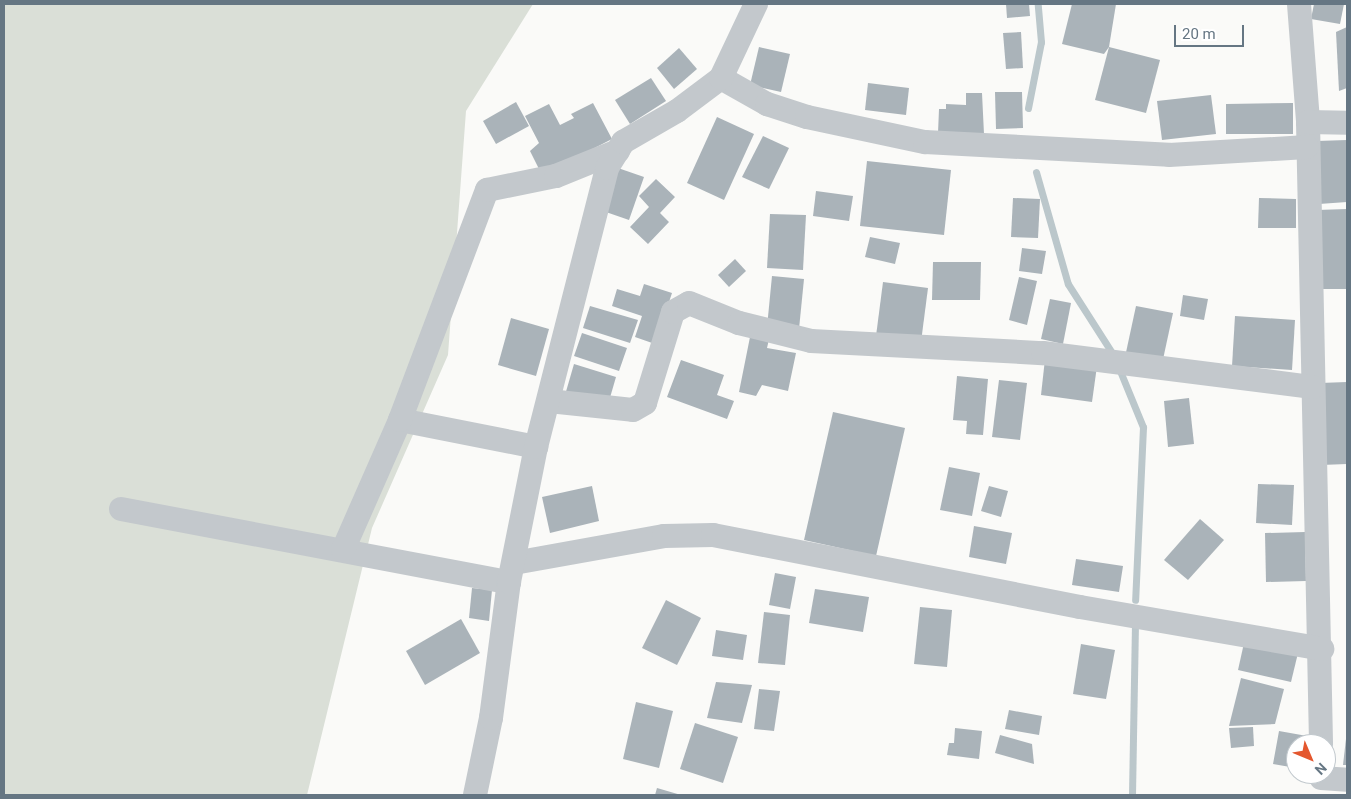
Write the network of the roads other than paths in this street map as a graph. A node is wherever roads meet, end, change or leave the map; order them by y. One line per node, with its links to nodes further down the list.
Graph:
1 (756, 4): 3 (street)
2 (1299, 4): 4 (street)
3 (721, 78): 6 (street); 7 (street)
4 (1308, 122): 5 (street); 6 (street)
5 (1347, 123)
6 (1307, 147): 8 (street)
7 (618, 152): 9 (street); 10 (street)
8 (1313, 387): 9 (street); 15 (street)
9 (549, 401): 11 (street)
10 (400, 420): 11 (street); 13 (street)
11 (536, 448): 14 (street)
12 (121, 509): 13 (street)
13 (343, 550): 14 (street)
14 (511, 572): 15 (street); 17 (street)
15 (1322, 649): 16 (street)
16 (1321, 734)
17 (475, 795)

